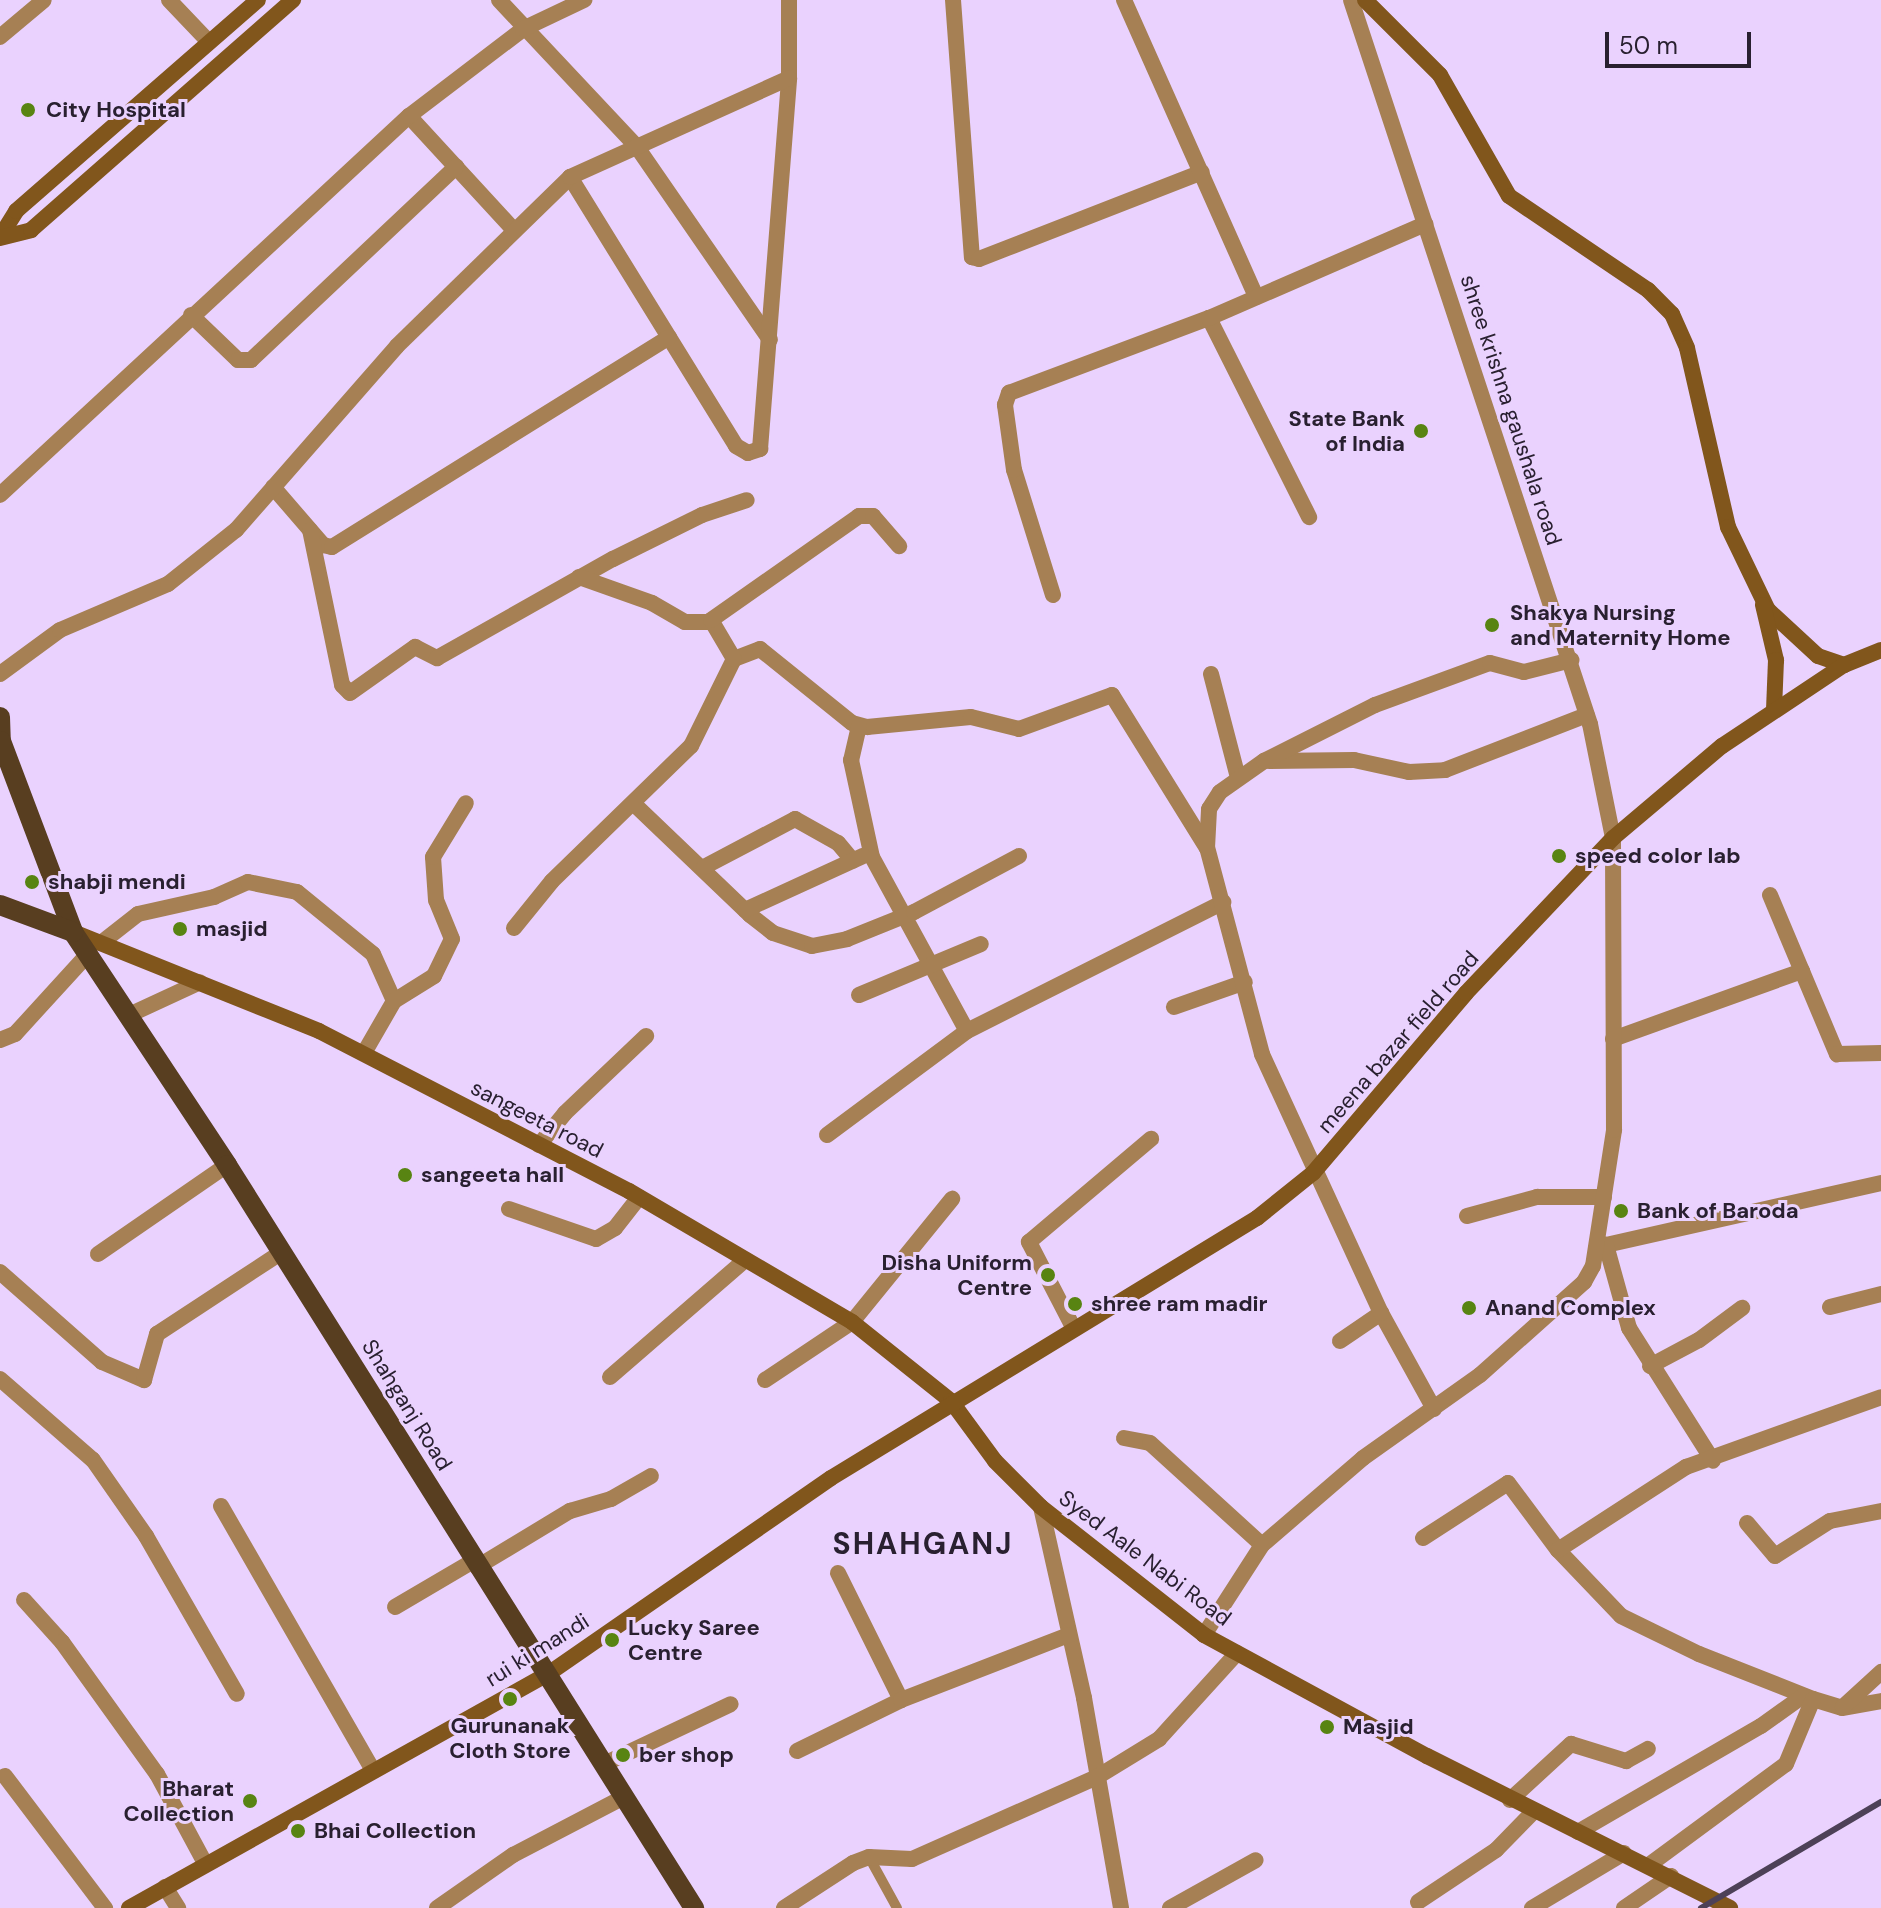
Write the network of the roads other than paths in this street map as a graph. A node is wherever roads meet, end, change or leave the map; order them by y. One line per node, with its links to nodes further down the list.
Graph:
1 (44, 0): 13 (street)
2 (169, 0): 14 (street)
3 (258, 0): 14 (main road)
4 (293, 0): 23 (main road)
5 (499, 0): 12 (street)
6 (584, 0): 12 (street)
7 (789, 0): 15 (street)
8 (953, 0): 19 (street)
9 (1124, 0): 19 (street)
10 (1351, 0): 21 (street, shree krishna gaushala road)
11 (1365, 0): 37 (main road)
12 (523, 29): 16 (street); 17 (street)
13 (0, 37)
14 (209, 42): 23 (main road)
15 (789, 78): 17 (street); 28 (street)
16 (409, 116): 18 (street); 25 (street)
17 (637, 147): 20 (street); 28 (street)
18 (456, 167): 22 (street); 25 (street)
19 (1202, 172): 24 (street)
20 (570, 177): 22 (street); 27 (street)
21 (1425, 224): 24 (street); 41 (street, shree krishna gaushala road)
22 (513, 229): 29 (street)
23 (0, 238)
24 (1256, 297): 26 (street)
25 (191, 315): 30 (street)
26 (1209, 318): 32 (street); 36 (street)
27 (669, 337): 28 (street); 33 (street)
28 (770, 340)
29 (273, 487): 33 (street); 43 (street)
30 (0, 495)
31 (747, 500): 35 (street)
32 (1309, 517)
33 (310, 530): 35 (street)
34 (899, 546): 38 (street)
35 (579, 577): 38 (street)
36 (1053, 595)
37 (1761, 599): 42 (main road); 45 (main road)
38 (709, 622): 40 (street)
39 (1881, 650): 42 (main road, meena bazar field road)
40 (734, 659): 48 (street); 53 (street)
41 (1571, 660): 46 (street, shree krishna gaushala road); 50 (street)
42 (1844, 665): 45 (main road, meena bazar field road)
43 (0, 674)
44 (1211, 674): 51 (street)
45 (1774, 710): 54 (main road, meena bazar field road)
46 (1587, 715): 50 (street); 54 (street, shree krishna gaushala road)
47 (0, 717): 49 (main road, Shahganj Road)
48 (859, 726): 55 (street); 56 (street)
49 (0, 741): 66 (main road, Shahganj Road)
50 (1264, 761): 51 (street)
51 (1238, 778): 55 (street)
52 (466, 803): 74 (street)
53 (633, 803): 59 (street); 65 (street)
54 (1613, 838): 79 (street, shree krishna gaushala road); 87 (main road, meena bazar field road)
55 (1207, 848): 61 (street)
56 (870, 852): 58 (street); 64 (street)
57 (1019, 856): 64 (street)
58 (853, 861): 59 (street); 63 (street)
59 (704, 867): 63 (street)
60 (1770, 895): 70 (street)
61 (1223, 902): 72 (street); 77 (street)
62 (0, 905): 66 (main road)
63 (745, 910): 64 (street)
64 (902, 916): 69 (street)
65 (514, 928)
66 (73, 932): 68 (main road, Shahganj Road)
67 (981, 944): 69 (street)
68 (94, 948): 71 (main road, sangeeta road); 74 (street); 76 (main road, Shahganj Road); 80 (street)
69 (930, 966): 73 (street); 77 (street)
70 (1802, 971): 79 (street); 82 (street)
71 (200, 982): 76 (street); 81 (main road, sangeeta road)
72 (1245, 982): 75 (street); 87 (street)
73 (859, 995)
74 (394, 1001): 81 (street)
75 (1174, 1007)
76 (129, 1015): 86 (main road, Shahganj Road)
77 (967, 1031): 83 (street)
78 (646, 1036): 85 (street)
79 (1613, 1039): 90 (street, shree krishna gaushala road)
80 (0, 1040)
81 (364, 1053): 85 (main road, sangeeta road)
82 (1881, 1053)
83 (827, 1135)
84 (1151, 1139): 104 (street)
85 (539, 1145): 89 (main road, sangeeta road)
86 (227, 1165): 95 (main road, Shahganj Road); 96 (street)
87 (1313, 1173): 102 (street); 104 (main road, meena bazar field road)
88 (1881, 1183): 94 (street)
89 (639, 1197): 92 (street); 97 (main road, sangeeta road)
90 (1604, 1197): 93 (street); 94 (street, shree krishna gaushala road)
91 (952, 1199): 103 (street)
92 (509, 1209)
93 (1467, 1216)
94 (1601, 1244): 106 (street); 112 (street, shree krishna gaushala road)
95 (282, 1252): 98 (street); 123 (main road, Shahganj Road)
96 (98, 1254)
97 (745, 1260): 103 (main road, sangeeta road); 107 (street)
98 (0, 1272)
99 (1881, 1294): 100 (street)
100 (1830, 1307)
101 (1742, 1308): 106 (street)
102 (1381, 1313): 105 (street); 112 (street)
103 (852, 1322): 109 (street); 111 (main road, sangeeta road)
104 (1073, 1327): 111 (main road, meena bazar field road)
105 (1340, 1341)
106 (1650, 1366): 114 (street)
107 (610, 1377)
108 (0, 1379): 132 (street)
109 (765, 1380)
110 (1881, 1397): 114 (street)
111 (951, 1401): 117 (main road, Syed Aale Nabi Road); 131 (main road, rui ki mandi)
112 (1434, 1409): 121 (street, shree krishna gaushala road)
113 (1124, 1438): 121 (street)
114 (1713, 1461): 122 (street)
115 (651, 1476): 123 (street)
116 (221, 1506): 141 (street)
117 (1041, 1507): 127 (street); 128 (main road, Syed Aale Nabi Road)
118 (1881, 1511): 119 (street)
119 (1747, 1523)
120 (1423, 1538): 122 (street)
121 (1262, 1545): 128 (street, shree krishna gaushala road)
122 (1558, 1550): 133 (street)
123 (475, 1564): 126 (street); 131 (main road, Shahganj Road)
124 (838, 1573): 134 (street)
125 (24, 1600): 151 (street)
126 (395, 1607)
127 (1069, 1635): 134 (street); 143 (street)
128 (1204, 1635): 129 (main road, Syed Aale Nabi Road)
129 (1237, 1653): 143 (street); 145 (main road, Syed Aale Nabi Road)
130 (1881, 1672): 137 (street)
131 (548, 1674): 140 (main road, Shahganj Road); 141 (main road, rui ki mandi)
132 (237, 1694)
133 (1808, 1698): 137 (street); 147 (street); 152 (street)
134 (901, 1700): 139 (street)
135 (1881, 1701): 137 (street)
136 (731, 1704): 140 (street)
137 (1842, 1708)
138 (1648, 1749): 145 (street)
139 (797, 1751)
140 (604, 1764): 144 (main road, Shahganj Road)
141 (372, 1769): 151 (main road, rui ki mandi)
142 (5, 1776): 156 (street)
143 (1097, 1777): 149 (street); 163 (street)
144 (624, 1797): 159 (street); 160 (main road, Shahganj Road)
145 (1510, 1800): 146 (main road, Syed Aale Nabi Road)
146 (1534, 1811): 147 (main road, Syed Aale Nabi Road); 155 (street)
147 (1578, 1832): 148 (main road, Syed Aale Nabi Road)
148 (1624, 1853): 152 (main road, Syed Aale Nabi Road); 165 (street)
149 (869, 1857): 161 (street); 162 (lane)
150 (1256, 1860): 164 (street)
151 (205, 1863): 154 (main road, rui ki mandi)
152 (1649, 1865): 153 (main road, Syed Aale Nabi Road)
153 (1671, 1876): 166 (street); 167 (main road, Syed Aale Nabi Road)
154 (165, 1887): 157 (main road, rui ki mandi); 158 (street)
155 (1418, 1902)
156 (105, 1908)
157 (129, 1908)
158 (178, 1908)
159 (437, 1908)
160 (694, 1908)
161 (784, 1908)
162 (897, 1908)
163 (1121, 1908)
164 (1170, 1908)
165 (1532, 1908)
166 (1624, 1908)
167 (1730, 1908)

